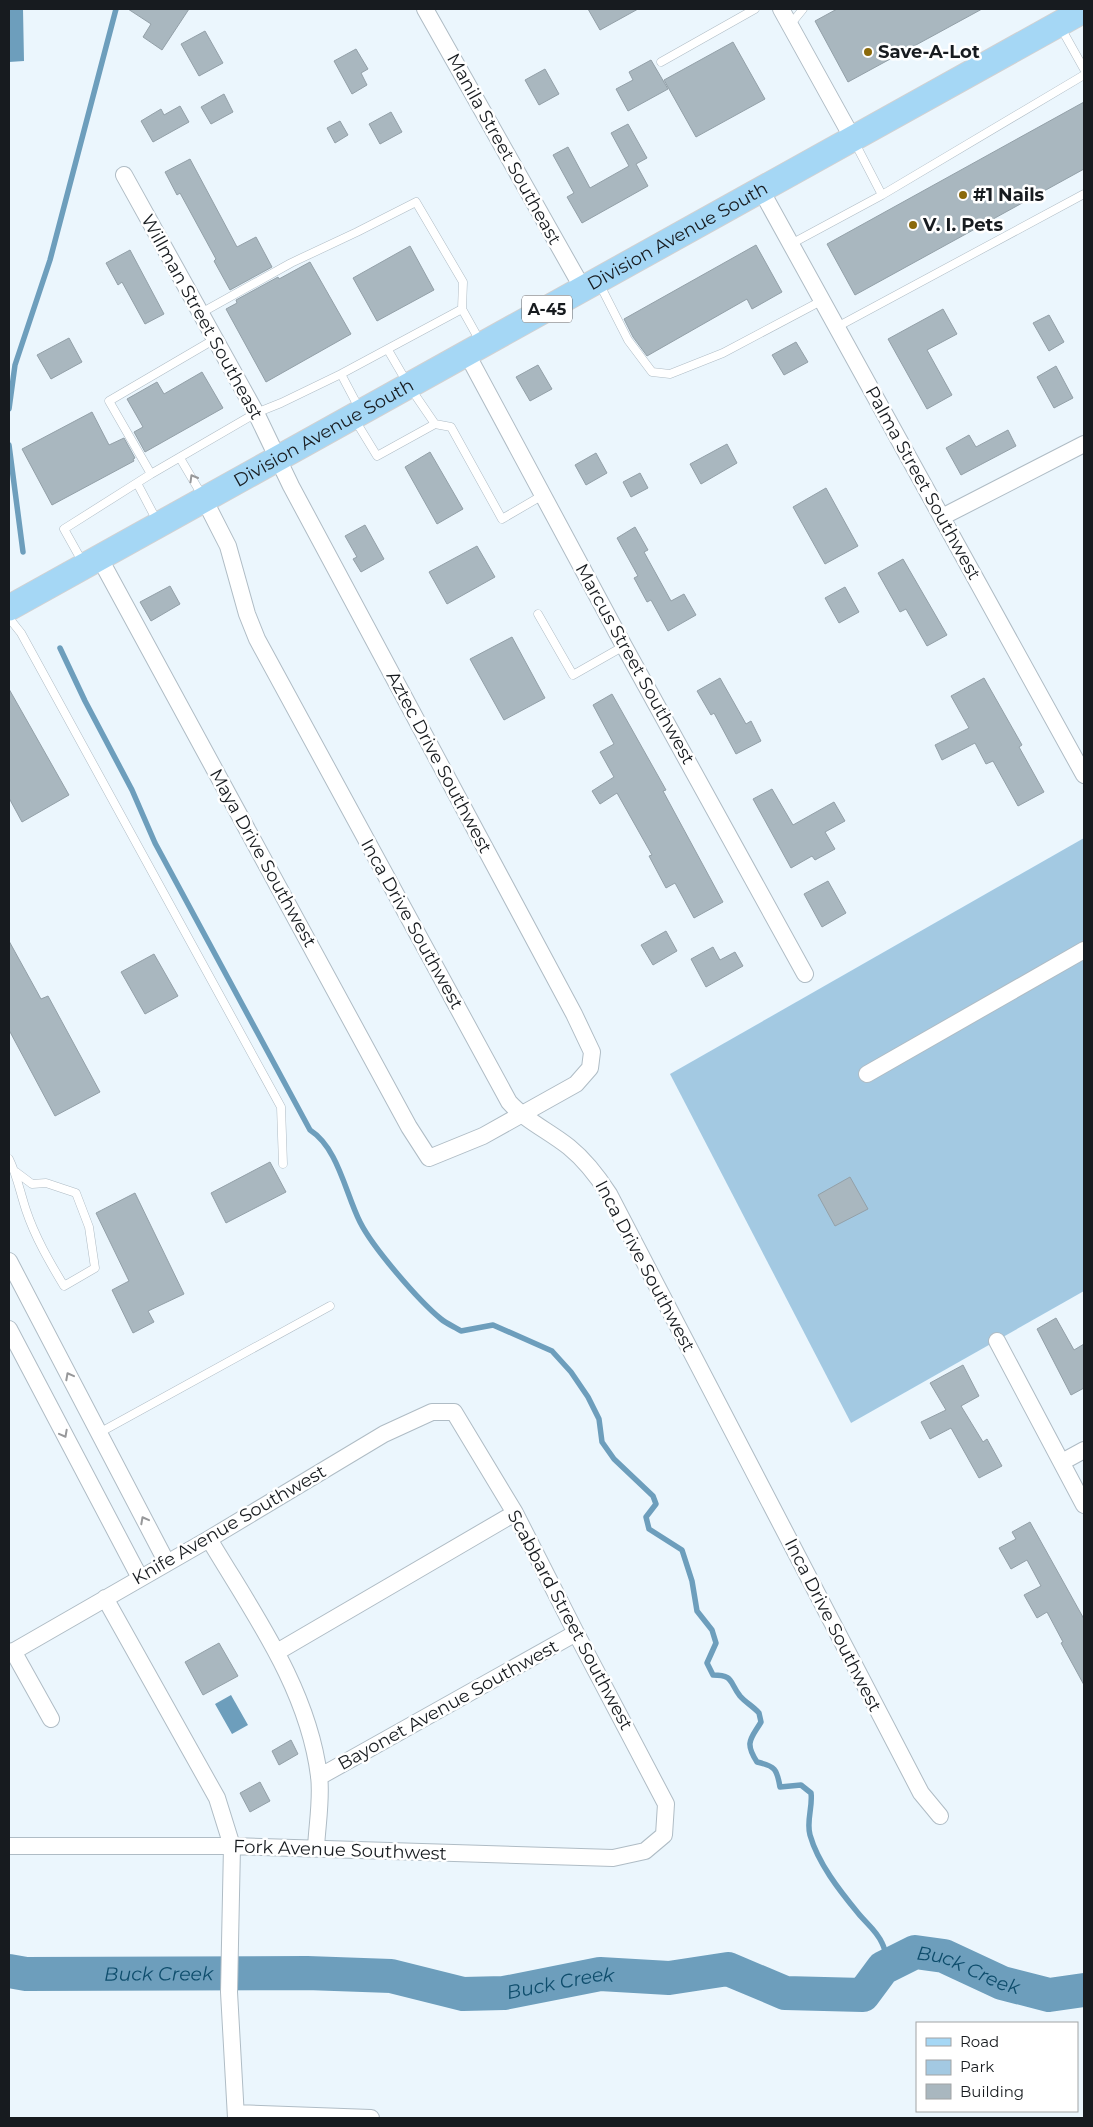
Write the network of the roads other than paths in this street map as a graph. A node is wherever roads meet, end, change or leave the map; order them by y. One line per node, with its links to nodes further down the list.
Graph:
1 (424, 9): 16 (street, Manila Street Southeast)
2 (755, 9): 7 (lane)
3 (781, 9): 6 (street)
4 (803, 9): 6 (lane)
5 (1072, 15): 8 (lane); 10 (main road, Division Avenue South / A-45)
6 (790, 25): 10 (street)
7 (661, 62)
8 (1084, 70)
9 (1084, 75): 14 (lane)
10 (853, 139): 12 (main road, Division Avenue South / A-45); 14 (lane)
11 (124, 175): 19 (street, Willman Street Southeast)
12 (762, 190): 15 (street, Palma Street Southwest); 16 (main road, Division Avenue South / A-45)
13 (1084, 194): 20 (lane)
14 (882, 195): 15 (lane)
15 (791, 244): 17 (street, Palma Street Southwest)
16 (590, 285): 17 (lane); 23 (main road, Division Avenue South / A-45)
17 (823, 300): 20 (street, Palma Street Southwest)
18 (462, 309): 19 (lane); 22 (lane); 23 (lane)
19 (201, 313): 21 (street, Willman Street Southeast)
20 (838, 327): 36 (street, Palma Street Southwest)
21 (215, 339): 26 (street, Willman Street Southeast); 32 (lane)
22 (388, 350): 24 (lane); 25 (lane)
23 (474, 350): 25 (main road, Division Avenue South / A-45); 34 (street, Marcus Street Southwest)
24 (341, 374): 26 (lane); 27 (lane)
25 (409, 386): 27 (main road, Division Avenue South / A-45); 28 (lane)
26 (256, 412): 30 (lane); 31 (street, Willman Street Southeast)
27 (358, 416): 28 (lane); 31 (main road, Division Avenue South / A-45)
28 (435, 424): 34 (lane)
29 (1084, 444): 36 (street)
30 (180, 458): 32 (lane); 35 (lane, one-way to 30)
31 (278, 459): 35 (main road, Division Avenue South / A-45); 47 (street, Aztec Drive Southwest)
32 (152, 474): 33 (lane)
33 (137, 483): 37 (lane); 38 (lane)
34 (543, 496): 42 (street, Marcus Street Southwest)
35 (204, 499): 37 (main road, Division Avenue South / A-45); 47 (street, Inca Drive Southwest)
36 (942, 517): 43 (street, Palma Street Southwest)
37 (159, 524): 38 (main road, Division Avenue South / A-45)
38 (92, 561): 39 (main road, Division Avenue South / A-45); 47 (street, Maya Drive Southwest)
39 (9, 608)
40 (538, 614): 42 (lane)
41 (9, 618): 49 (lane)
42 (624, 646): 45 (street, Marcus Street Southwest)
43 (1084, 775)
44 (1084, 950): 46 (street)
45 (805, 974)
46 (868, 1074)
47 (521, 1114): 70 (street, Inca Drive Southwest)
48 (9, 1159): 50 (lane)
49 (283, 1164)
50 (16, 1172): 50 (lane)
51 (9, 1261): 56 (street, one-way to 51)
52 (330, 1306): 56 (lane)
53 (9, 1329): 63 (street, one-way to 63)
54 (997, 1341): 58 (street)
55 (454, 1412): 60 (street, Scabbard Street Southwest); 61 (street, Knife Avenue Southwest)
56 (99, 1433): 62 (street, one-way to 56)
57 (1084, 1450): 58 (street)
58 (1062, 1462): 59 (street)
59 (1084, 1505)
60 (515, 1514): 65 (street, Scabbard Street Southwest); 67 (street)
61 (209, 1539): 62 (street, Knife Avenue Southwest); 67 (street)
62 (167, 1563): 63 (street, Knife Avenue Southwest)
63 (140, 1578): 64 (street, Knife Avenue Southwest)
64 (105, 1598): 66 (street, Knife Avenue Southwest); 73 (street)
65 (576, 1634): 69 (street, Bayonet Avenue Southwest); 71 (street, Scabbard Street Southwest)
66 (11, 1652): 68 (street)
67 (276, 1652): 69 (street)
68 (51, 1719)
69 (319, 1777): 74 (street)
70 (940, 1816)
71 (664, 1834): 74 (street, Fork Avenue Southwest)
72 (9, 1846): 73 (street, Fork Avenue Southwest)
73 (232, 1846): 74 (street, Fork Avenue Southwest); 75 (street)
74 (316, 1848)
75 (236, 2116): 76 (street)
76 (371, 2118)

